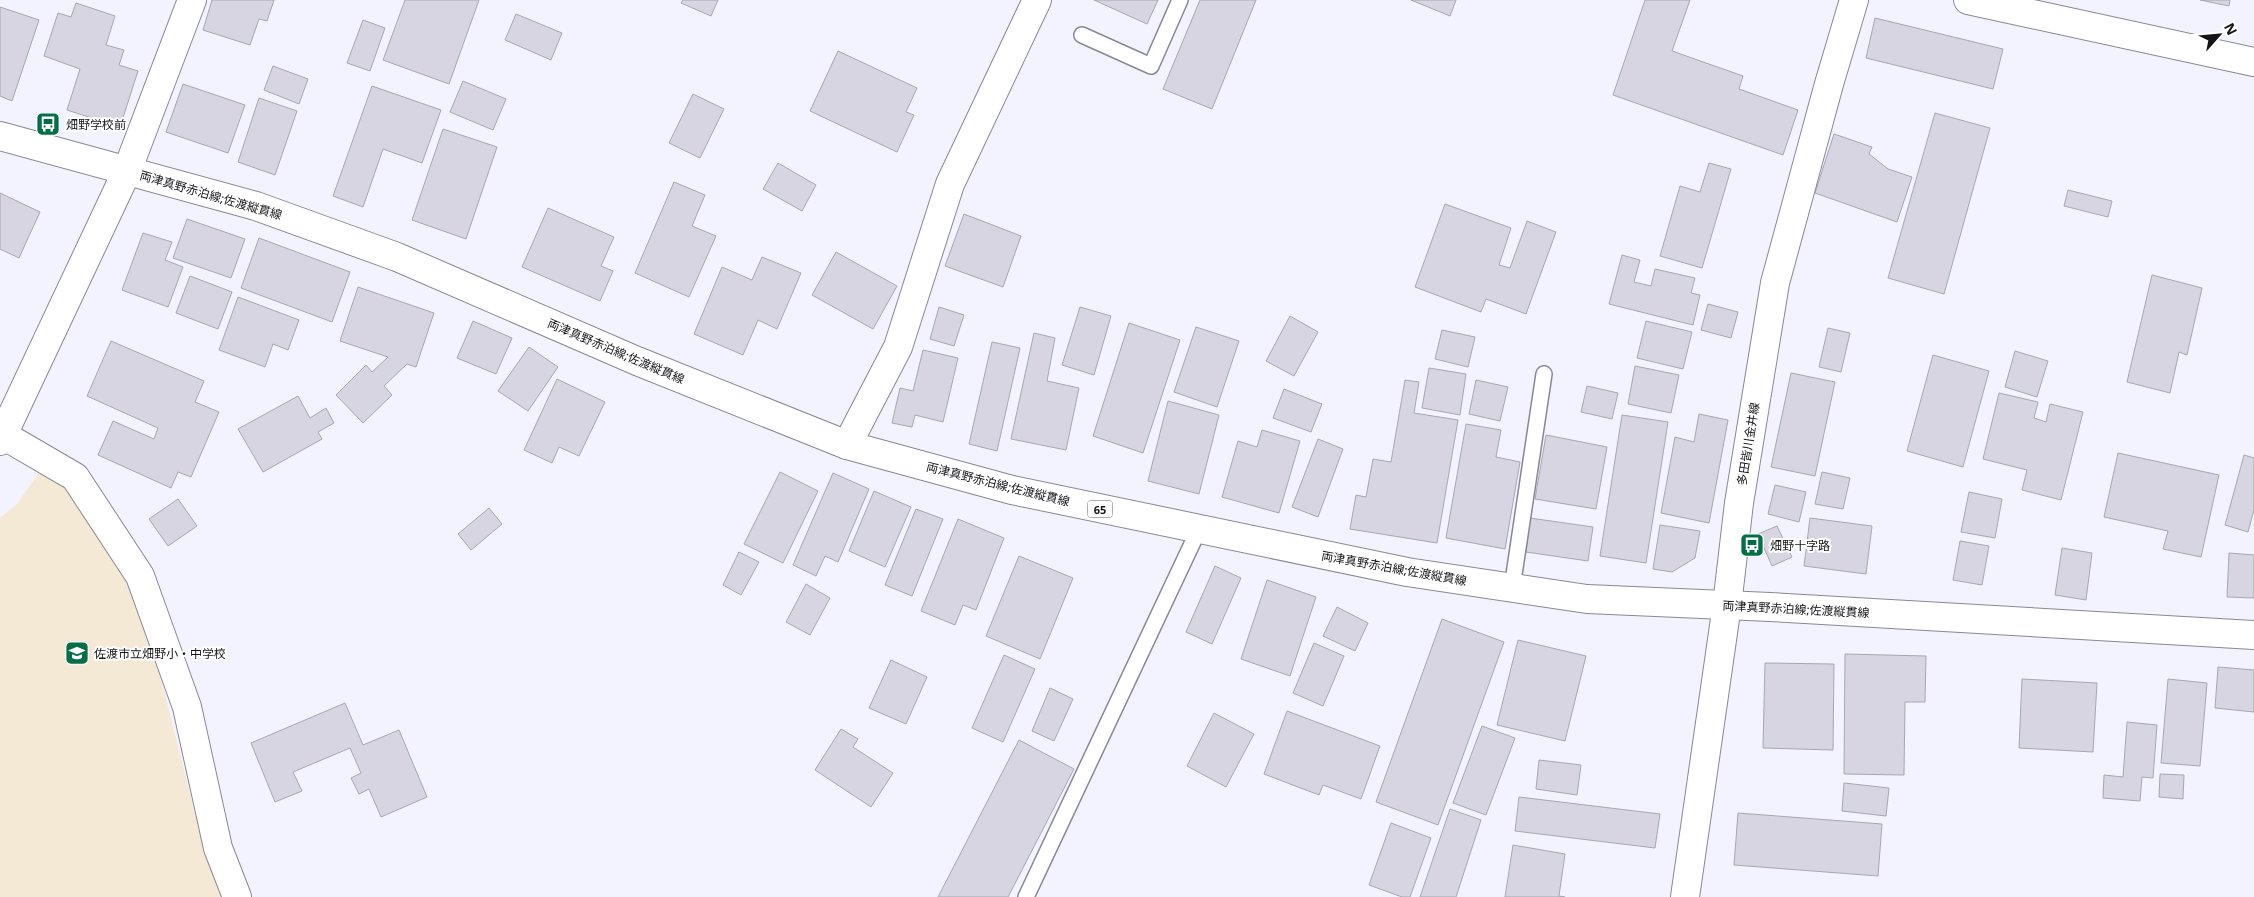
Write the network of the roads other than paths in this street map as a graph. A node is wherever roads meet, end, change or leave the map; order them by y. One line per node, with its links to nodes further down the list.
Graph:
1 (192, 0): 9 (main road)
2 (1037, 0): 12 (main road)
3 (1180, 0): 6 (lane)
4 (1854, 0): 15 (main road, 多田皆川金井線)
5 (1968, 0): 7 (main road)
6 (1082, 35)
7 (2254, 62)
8 (0, 136): 9 (main road, 両津真野赤泊線;佐渡縦貫線 / 65)
9 (127, 171): 11 (main road); 12 (main road, 両津真野赤泊線;佐渡縦貫線 / 65)
10 (1544, 374): 14 (lane)
11 (2, 438): 17 (main road)
12 (847, 445): 13 (main road, 両津真野赤泊線;佐渡縦貫線 / 65)
13 (1199, 529): 14 (main road, 両津真野赤泊線;佐渡縦貫線 / 65); 18 (lane)
14 (1512, 588): 15 (main road, 両津真野赤泊線;佐渡縦貫線 / 65)
15 (1727, 605): 16 (main road, 両津真野赤泊線;佐渡縦貫線 / 65); 19 (main road, 多田皆川金井線)
16 (2254, 635)
17 (237, 897)
18 (1026, 897)
19 (1684, 897)

